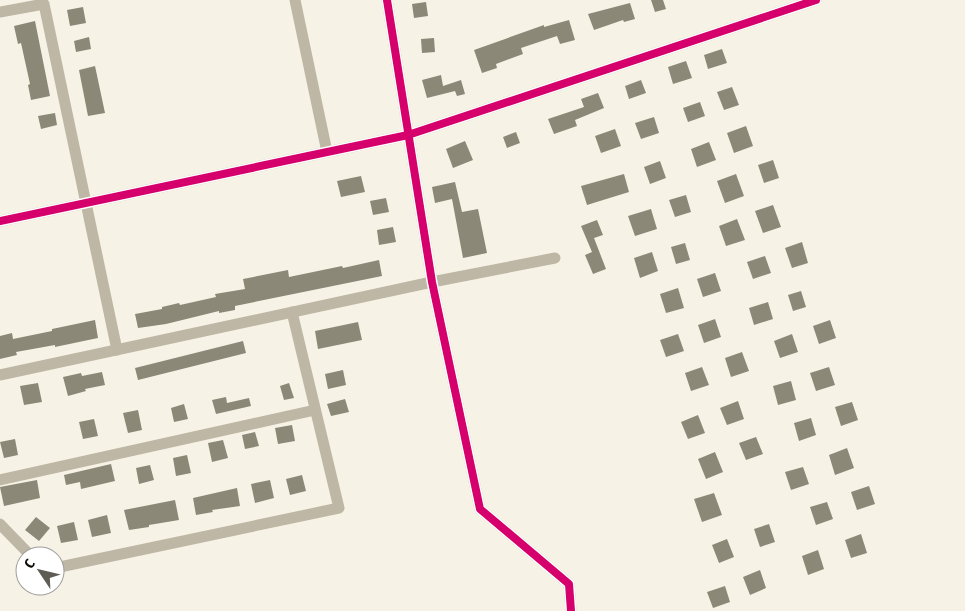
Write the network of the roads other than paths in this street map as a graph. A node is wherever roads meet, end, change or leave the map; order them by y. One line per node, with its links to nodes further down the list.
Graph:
1 (294, 0): 6 (street)
2 (387, 0): 5 (street)
3 (816, 0): 5 (street)
4 (0, 12): 7 (street)
5 (408, 135): 6 (street); 10 (street)
6 (327, 152): 7 (street)
7 (86, 203): 8 (street); 12 (street)
8 (0, 221)
9 (555, 258): 10 (street)
10 (432, 282): 11 (street); 19 (street)
11 (292, 312): 12 (street); 14 (street)
12 (117, 350): 13 (street)
13 (0, 375)
14 (315, 410): 15 (street); 18 (street)
15 (0, 480)
16 (0, 524): 17 (street)
17 (21, 546)
18 (65, 566)
19 (571, 611)

